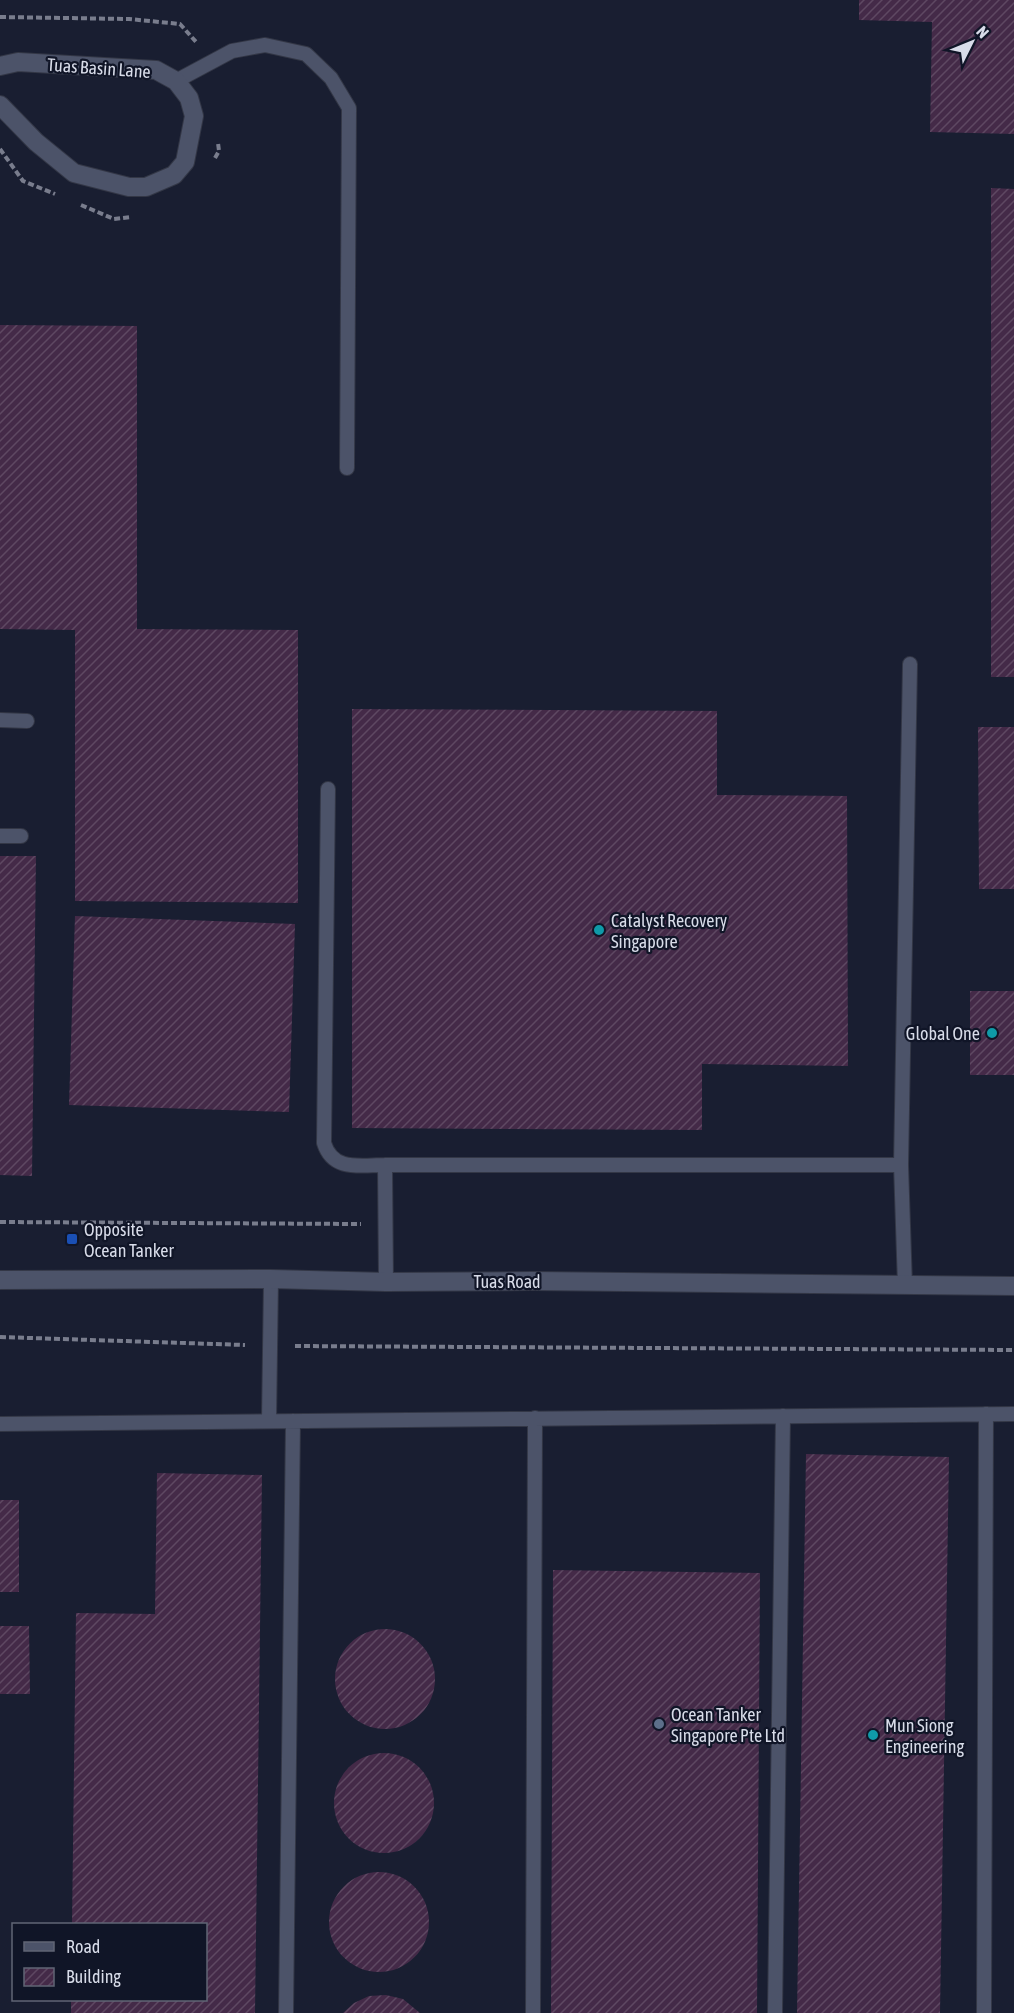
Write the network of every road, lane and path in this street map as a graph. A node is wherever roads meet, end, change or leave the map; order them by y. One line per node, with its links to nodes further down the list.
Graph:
1 (0, 17): 2 (path)
2 (213, 61): 4 (lane); 12 (lane)
3 (0, 66): 4 (street, Tuas Basin Lane)
4 (176, 81): 5 (street, Tuas Basin Lane)
5 (0, 105)
6 (218, 140): 8 (path)
7 (0, 149): 9 (path)
8 (214, 161)
9 (63, 198)
10 (73, 202): 11 (path)
11 (137, 216)
12 (347, 468)
13 (909, 664): 20 (lane)
14 (0, 720): 15 (lane)
15 (27, 721)
16 (328, 789): 19 (lane)
17 (0, 836): 18 (lane)
18 (21, 836)
19 (385, 1165): 20 (lane); 22 (lane)
20 (901, 1165): 26 (lane)
21 (0, 1222): 22 (path)
22 (386, 1224): 25 (lane)
23 (271, 1279): 24 (street, Tuas Road); 25 (street, Tuas Road); 29 (lane)
24 (0, 1280)
25 (386, 1282): 26 (street, Tuas Road)
26 (905, 1286): 27 (street, Tuas Road)
27 (1014, 1286)
28 (0, 1337): 29 (path)
29 (270, 1345): 30 (path); 35 (lane)
30 (1014, 1350)
31 (986, 1414): 32 (lane); 33 (lane); 41 (lane)
32 (1014, 1414)
33 (783, 1416): 34 (lane); 40 (lane)
34 (535, 1418): 36 (lane); 39 (lane)
35 (269, 1421): 36 (lane); 37 (lane)
36 (293, 1421): 38 (lane)
37 (0, 1424)
38 (286, 2013)
39 (533, 2013)
40 (775, 2013)
41 (984, 2013)

